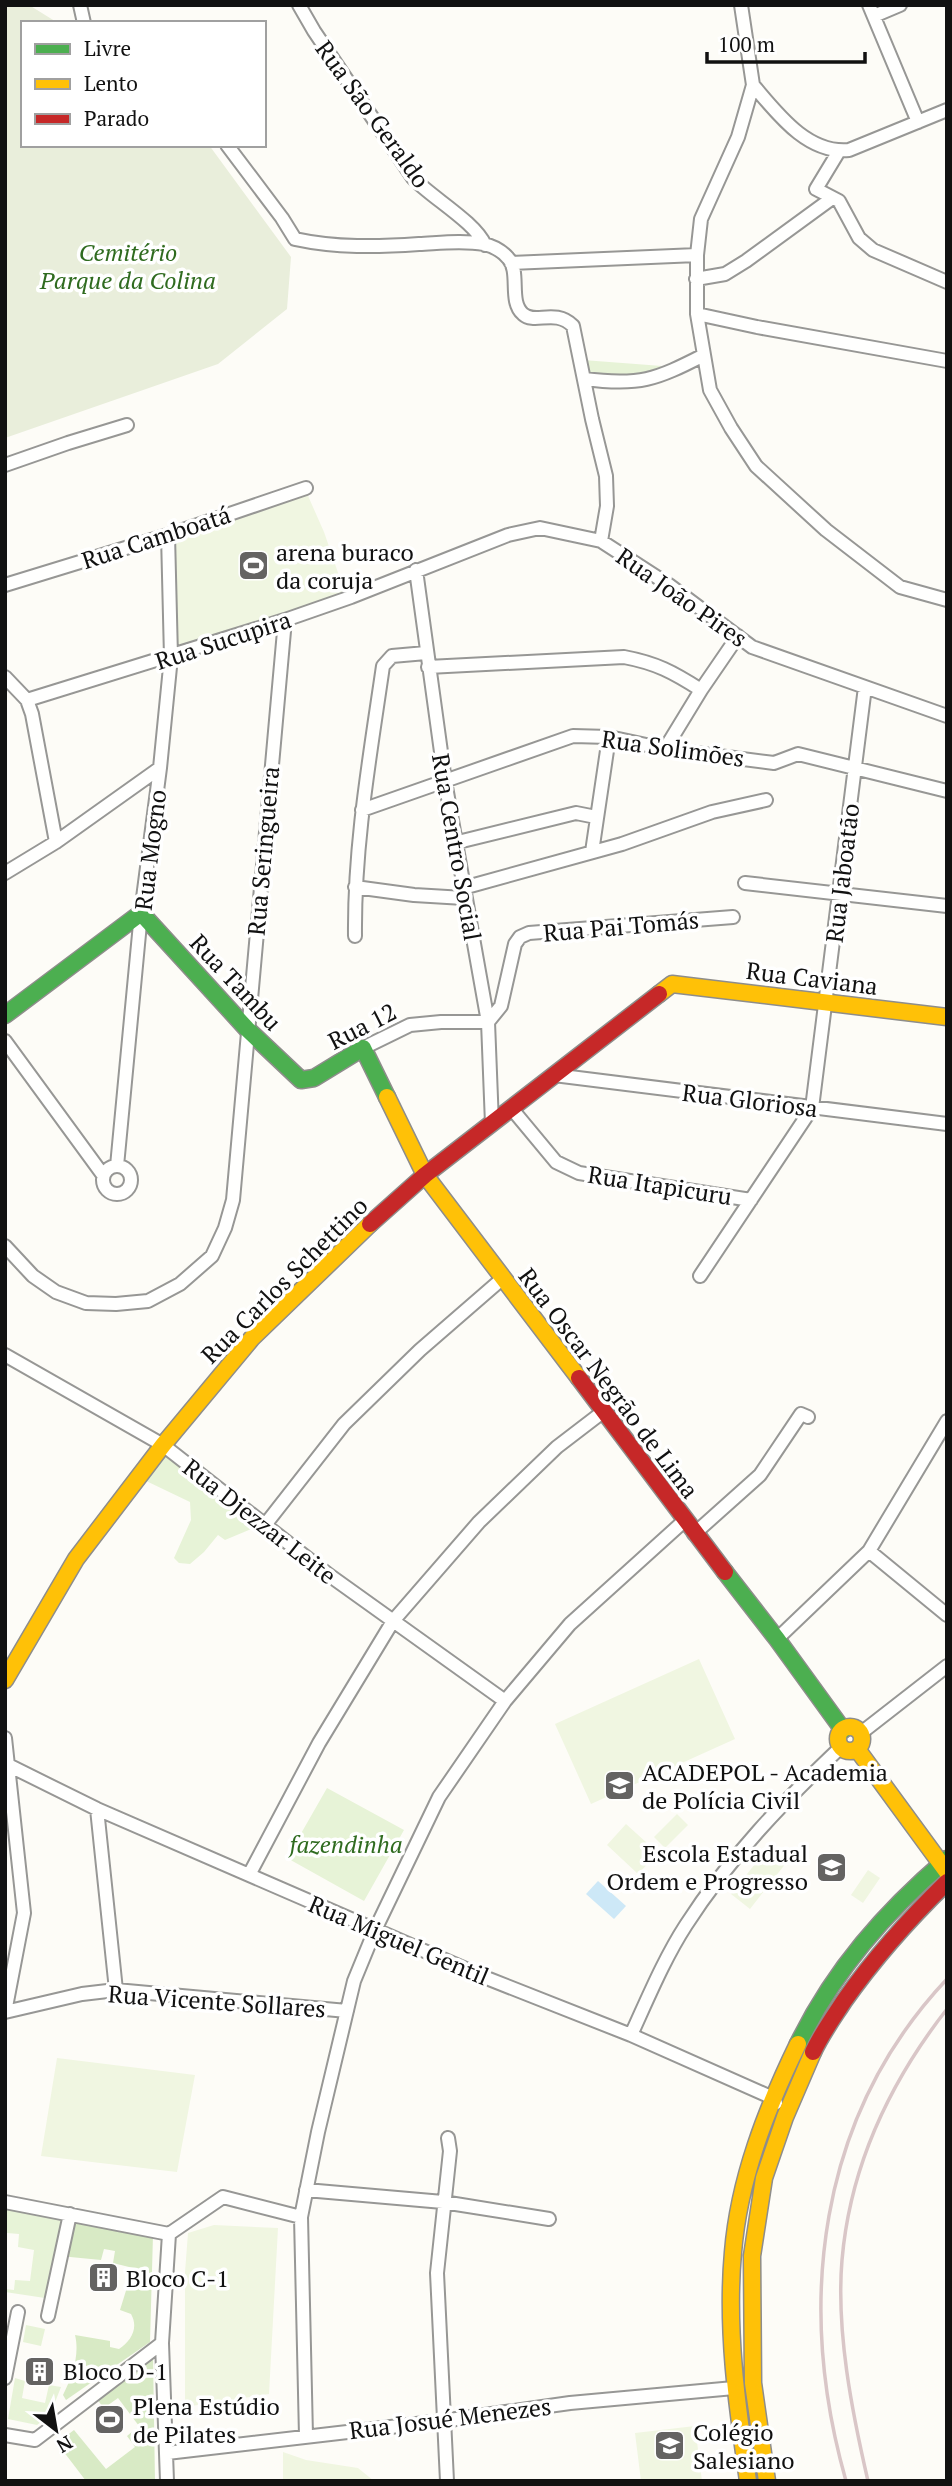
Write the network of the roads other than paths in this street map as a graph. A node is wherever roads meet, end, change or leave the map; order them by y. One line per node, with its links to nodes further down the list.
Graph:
1 (299, 5): 11 (street, Rua São Geraldo)
2 (741, 5): 5 (street)
3 (900, 5): 4 (street)
4 (872, 11): 7 (street)
5 (753, 85): 9 (street); 12 (street)
6 (947, 110): 7 (street)
7 (918, 122): 9 (street)
8 (229, 147): 11 (street)
9 (839, 150): 10 (street)
10 (835, 200): 14 (street); 15 (street)
11 (485, 244): 13 (street, Rua São Geraldo)
12 (696, 255): 13 (street); 14 (street)
13 (511, 263): 19 (street)
14 (696, 279): 16 (street)
15 (947, 282)
16 (697, 314): 17 (street); 18 (street)
17 (704, 355): 19 (street); 27 (street)
18 (947, 362)
19 (584, 379): 24 (street)
20 (127, 425): 21 (street)
21 (5, 465)
22 (306, 488): 23 (street, Rua Camboatá)
23 (168, 535): 26 (street, Rua Camboatá); 31 (street, Rua Mogno)
24 (601, 541): 25 (street, Rua João Pires); 29 (street, Rua João Pires)
25 (416, 570): 28 (street, Rua Sucupira); 30 (street, Rua Centro Social)
26 (5, 585)
27 (947, 600)
28 (285, 620): 31 (street, Rua Sucupira); 64 (street, Rua Seringueira)
29 (737, 636): 34 (street, Rua João Pires); 35 (street)
30 (426, 653): 32 (street, Rua Centro Social); 45 (street)
31 (171, 657): 36 (street, Rua Sucupira); 41 (street, Rua Mogno)
32 (428, 667): 35 (street); 42 (street, Rua Centro Social)
33 (5, 677): 36 (street)
34 (865, 687): 37 (street, Rua João Pires); 40 (street, Rua Jaboatão)
35 (701, 690): 39 (street)
36 (27, 700): 47 (street)
37 (947, 716)
38 (609, 737): 39 (street, Rua Solimões); 42 (street, Rua Solimões); 46 (street)
39 (665, 749): 40 (street, Rua Solimões)
40 (855, 767): 43 (street, Rua Solimões); 53 (street, Rua Jaboatão)
41 (160, 768): 47 (street); 56 (street, Rua Mogno)
42 (444, 781): 45 (street, Rua Solimões); 48 (street, Rua Centro Social)
43 (947, 791)
44 (766, 800): 49 (street)
45 (362, 810): 52 (street)
46 (596, 817): 48 (street); 49 (street)
47 (56, 842): 50 (street)
48 (454, 842): 54 (street, Rua Centro Social)
49 (592, 852): 54 (street)
50 (5, 873)
51 (745, 883): 53 (street)
52 (355, 887): 54 (street); 58 (street)
53 (840, 892): 55 (street); 60 (street, Rua Jaboatão)
54 (464, 893): 63 (street, Rua Centro Social)
55 (947, 906)
56 (141, 913): 61 (street); 64 (street, Rua Tambu); 73 (street, Rua Mogno)
57 (733, 917): 63 (street, Rua Pai Tomás)
58 (355, 936)
59 (672, 984): 60 (street, Rua Caviana); 67 (street, Rua Carlos Schettino)
60 (823, 1003): 62 (street, Rua Caviana); 69 (street, Rua Jaboatão)
61 (5, 1015)
62 (947, 1017)
63 (488, 1023): 66 (street, Rua 12); 71 (street, Rua Centro Social)
64 (247, 1029): 68 (street, Rua Tambu); 77 (street, Rua Seringueira)
65 (5, 1041): 74 (street)
66 (363, 1048): 68 (street, Rua 12); 75 (street, Rua Oscar Negrão de Lima)
67 (554, 1075): 69 (street, Rua Gloriosa); 70 (street, Rua Carlos Schettino)
68 (301, 1080)
69 (812, 1108): 72 (street, Rua Gloriosa); 76 (street, Rua Jaboatão)
70 (512, 1109): 71 (street, Rua Carlos Schettino); 76 (street, Rua Itapicuru)
71 (492, 1124): 75 (street, Rua Carlos Schettino)
72 (947, 1124)
73 (117, 1166): 74 (street); 74 (street)
74 (103, 1175)
75 (425, 1175): 79 (street, Rua Oscar Negrão de Lima); 84 (street, Rua Carlos Schettino)
76 (751, 1200): 78 (street, Rua Jaboatão)
77 (5, 1246)
78 (700, 1276)
79 (503, 1278): 81 (street, Rua Oscar Negrão de Lima); 85 (street)
80 (5, 1355): 84 (street, Rua Djezzar Leite)
81 (604, 1411): 86 (street, Rua Oscar Negrão de Lima); 89 (street)
82 (808, 1417): 86 (street)
83 (947, 1421): 87 (street)
84 (163, 1445): 85 (street, Rua Djezzar Leite); 92 (street, Rua Carlos Schettino)
85 (265, 1525): 89 (street, Rua Djezzar Leite)
86 (689, 1527): 90 (street, Rua Oscar Negrão de Lima); 93 (street)
87 (869, 1551): 88 (street); 90 (street)
88 (947, 1615)
89 (393, 1621): 93 (street, Rua Djezzar Leite); 99 (street)
90 (778, 1639): 95 (street, Rua Oscar Negrão de Lima)
91 (947, 1666): 95 (street)
92 (5, 1680)
93 (505, 1701): 101 (street)
94 (5, 1738): 96 (street)
95 (853, 1743): 98 (street); 105 (street)
96 (8, 1766): 97 (street, Rua Miguel Gentil); 104 (street)
97 (97, 1809): 99 (street, Rua Miguel Gentil); 102 (street)
98 (945, 1865): 106 (street)
99 (249, 1875): 101 (street, Rua Miguel Gentil)
100 (947, 1882): 107 (street)
101 (375, 1930): 103 (street); 105 (street, Rua Miguel Gentil)
102 (116, 1990): 103 (street, Rua Vicente Sollares); 104 (street, Rua Vicente Sollares)
103 (347, 2011): 109 (street)
104 (5, 2012)
105 (631, 2035): 106 (street, Rua Miguel Gentil)
106 (773, 2098): 107 (street); 120 (street)
107 (785, 2117): 128 (street)
108 (448, 2138): 111 (street)
109 (306, 2190): 111 (street); 113 (street)
110 (5, 2202): 112 (street)
111 (443, 2202): 114 (street); 121 (street)
112 (70, 2214): 115 (street); 117 (street)
113 (301, 2217): 115 (street); 123 (street)
114 (549, 2219)
115 (169, 2234): 118 (street)
116 (18, 2312): 119 (street)
117 (48, 2316)
118 (162, 2343): 122 (street); 124 (street)
119 (5, 2378)
120 (734, 2388): 121 (street, Rua Josué Menezes); 127 (street)
121 (442, 2421): 123 (street, Rua Josué Menezes); 126 (street)
122 (5, 2435)
123 (306, 2436): 124 (street, Rua Josué Menezes)
124 (167, 2453): 125 (street)
125 (167, 2481)
126 (447, 2481)
127 (748, 2481)
128 (768, 2481)

